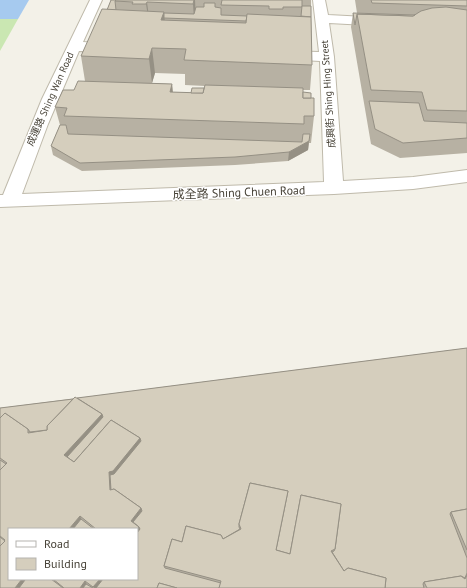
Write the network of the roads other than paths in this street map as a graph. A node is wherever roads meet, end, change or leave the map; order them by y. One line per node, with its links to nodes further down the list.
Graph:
1 (96, 0): 5 (street, 成運路 Shing Wan Road)
2 (319, 0): 4 (street, 成興街 Shing Hing Street)
3 (366, 21): 4 (street)
4 (327, 29): 8 (street, 成興街 Shing Hing Street)
5 (74, 46): 6 (street); 9 (street, 成運路 Shing Wan Road)
6 (132, 49)
7 (268, 55): 8 (street)
8 (327, 57): 12 (street, 成興街 Shing Hing Street)
9 (50, 98): 10 (street); 13 (street, 成運路 Shing Wan Road)
10 (68, 98)
11 (467, 176): 12 (street, 成全路 Shing Chuen Road)
12 (334, 188): 13 (street, 成全路 Shing Chuen Road)
13 (5, 201)

